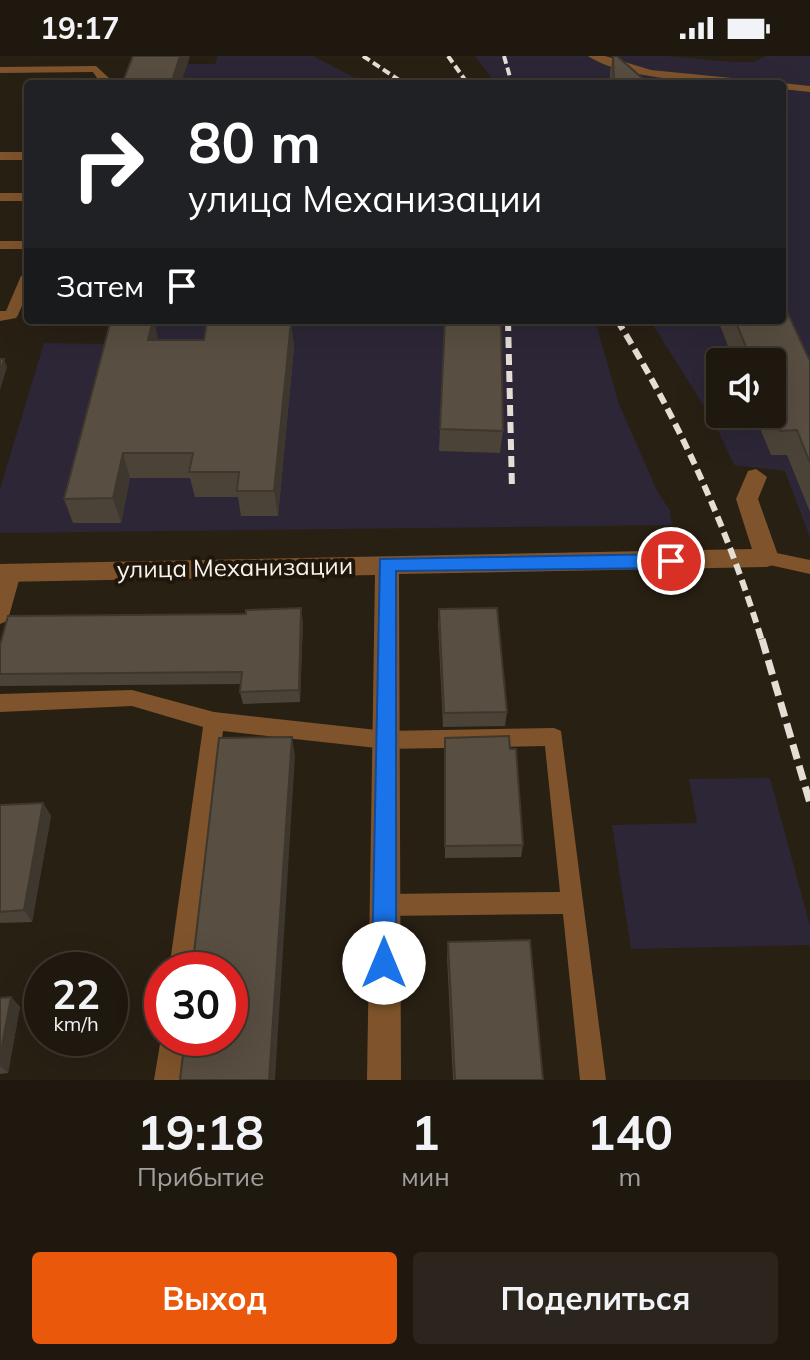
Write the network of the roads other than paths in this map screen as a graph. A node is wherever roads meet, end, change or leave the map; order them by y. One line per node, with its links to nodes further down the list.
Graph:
1 (593, 56): 4 (lane)
2 (0, 70): 3 (lane)
3 (102, 80)
4 (721, 80)
5 (786, 86): 6 (lane)
6 (810, 89)
7 (0, 156): 8 (lane)
8 (24, 156)
9 (0, 197): 10 (lane)
10 (24, 197)
11 (0, 245): 12 (lane)
12 (24, 245)
13 (24, 285): 14 (lane)
14 (0, 316)
15 (756, 477): 16 (street)
16 (767, 558): 17 (street, улица Механизации); 18 (lane)
17 (387, 564): 19 (street, улица Механизации); 23 (street)
18 (810, 567)
19 (6, 573): 20 (lane)
20 (0, 616)
21 (0, 703): 22 (lane)
22 (214, 721): 23 (lane); 26 (lane)
23 (386, 740): 24 (lane); 25 (street)
24 (572, 903): 25 (lane); 30 (lane)
25 (384, 905): 29 (street)
26 (183, 952)
27 (170, 1056): 28 (lane)
28 (167, 1080)
29 (384, 1080)
30 (593, 1080)

